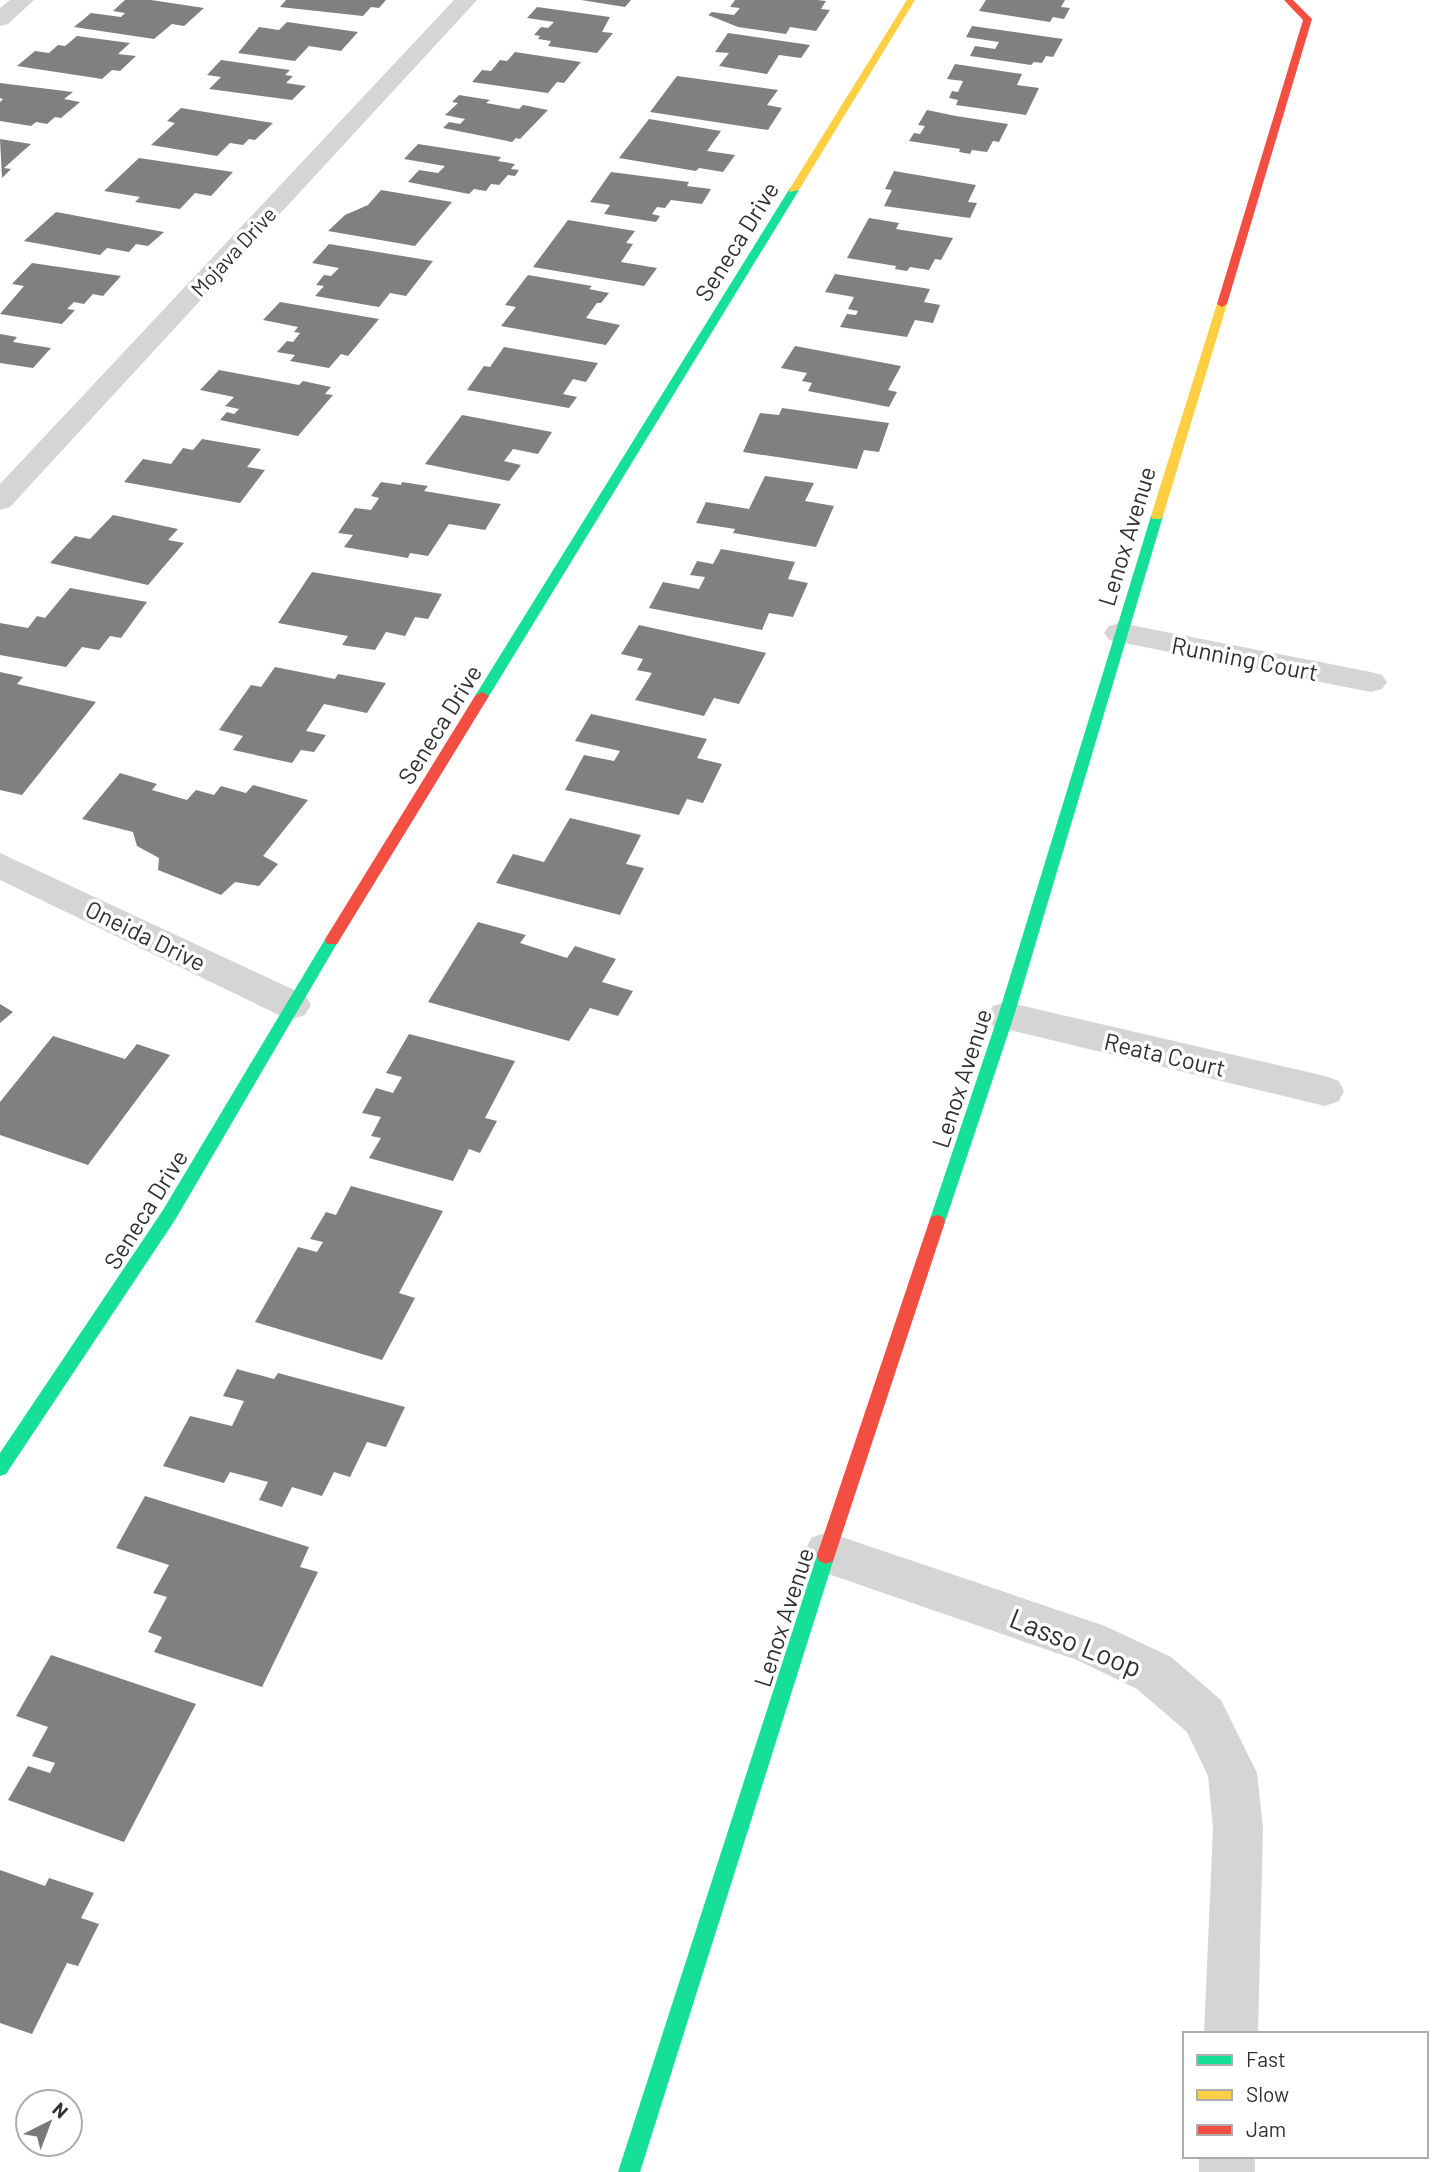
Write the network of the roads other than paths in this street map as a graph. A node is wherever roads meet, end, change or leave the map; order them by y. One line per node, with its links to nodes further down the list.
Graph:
1 (23, 0): 5 (street)
2 (467, 0): 6 (street, Mojava Drive)
3 (911, 0): 10 (street, Seneca Drive)
4 (1288, 0): 7 (street, Lenox Avenue)
5 (0, 19)
6 (0, 501)
7 (1120, 633): 8 (street, Running Court); 11 (street, Lenox Avenue)
8 (1371, 682)
9 (0, 865): 10 (street, Oneida Drive)
10 (292, 1005): 13 (street, Seneca Drive)
11 (1006, 1016): 12 (street, Reata Court); 14 (street, Lenox Avenue)
12 (1325, 1091)
13 (0, 1468)
14 (827, 1553): 15 (street, Lasso Loop); 16 (street, Lenox Avenue)
15 (1231, 2032)
16 (629, 2172)

